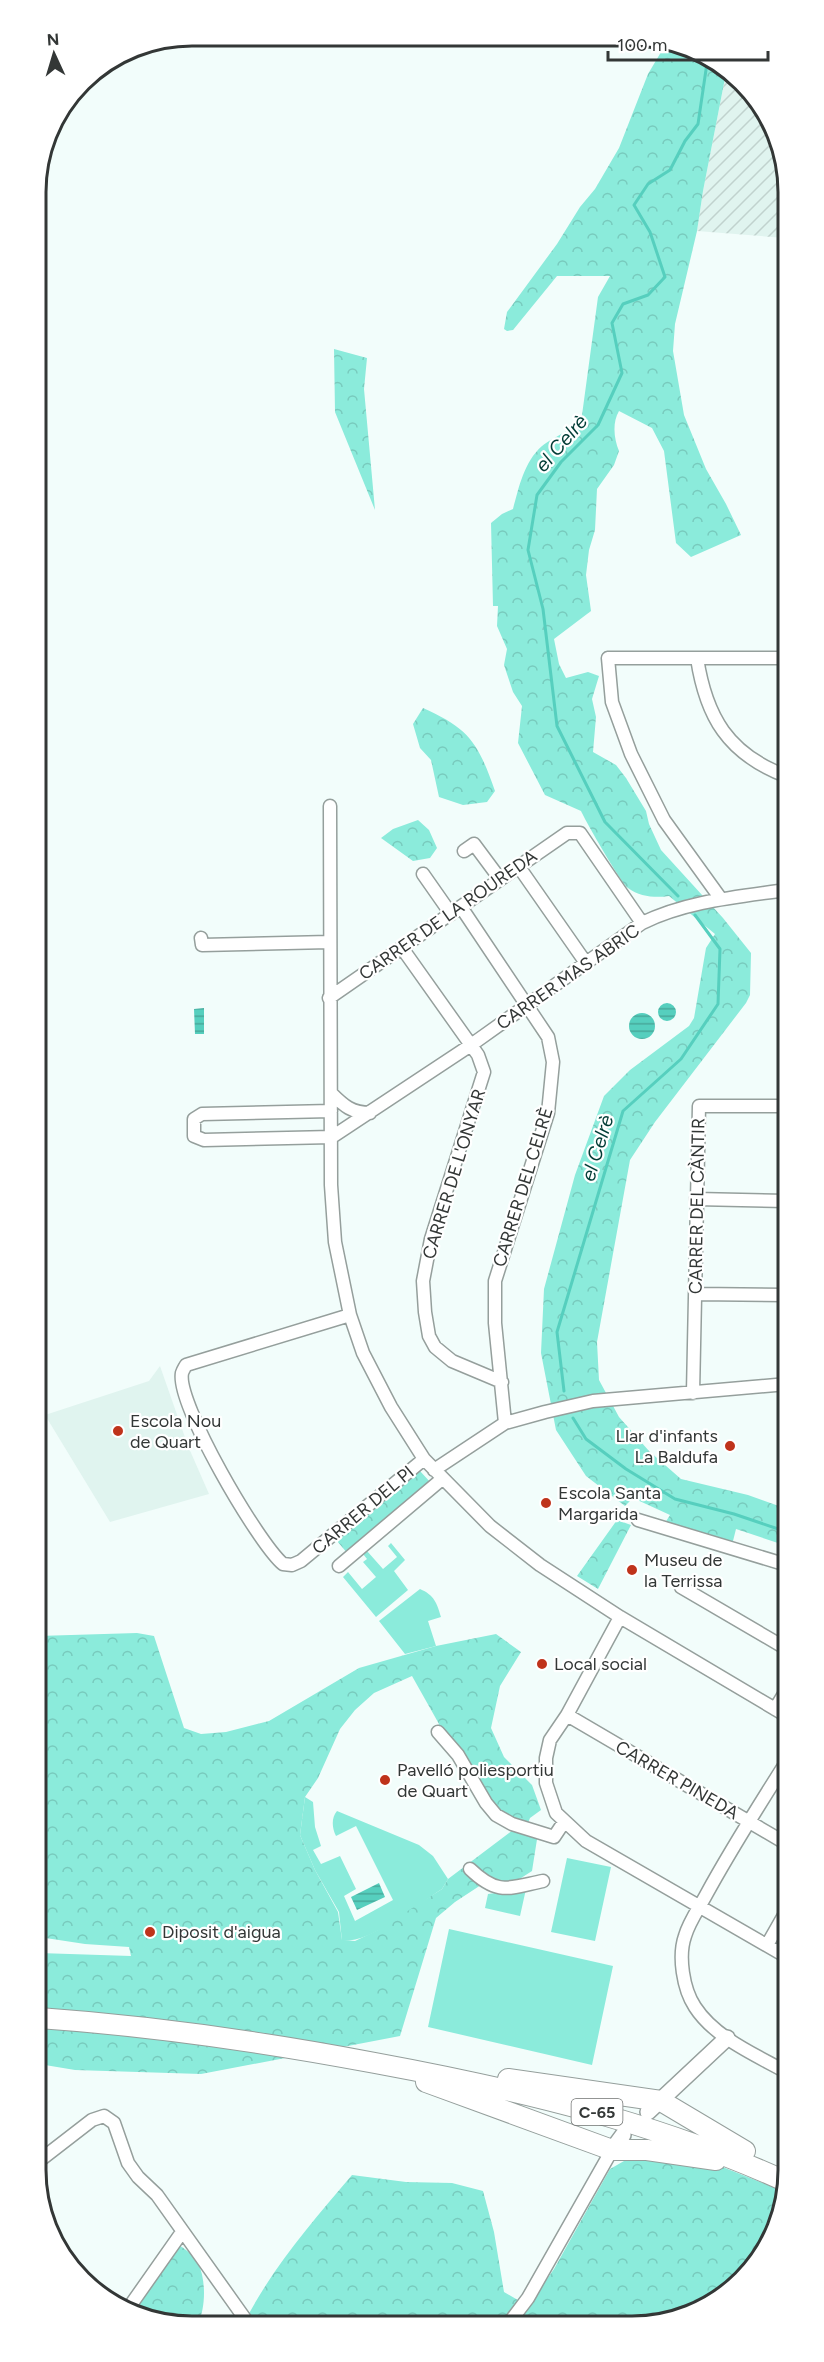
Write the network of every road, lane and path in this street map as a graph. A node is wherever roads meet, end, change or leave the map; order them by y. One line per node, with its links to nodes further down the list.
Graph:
1 (697, 658): 2 (street); 3 (street); 10 (street)
2 (778, 660)
3 (778, 773)
4 (330, 806): 14 (street)
5 (464, 851): 8 (street)
6 (519, 867): 8 (street, CARRER DE LA ROUREDA); 12 (street, CARRER DE LA ROUREDA); 16 (street)
7 (423, 874): 11 (street, CARRER DEL CELRÈ)
8 (501, 879): 11 (street, CARRER DE LA ROUREDA)
9 (778, 891): 10 (street, CARRER MAS ABRIC)
10 (722, 899): 12 (street, CARRER MAS ABRIC)
11 (456, 910): 15 (street, CARRER DE LA ROUREDA); 18 (street, CARRER DEL CELRÈ)
12 (642, 924): 16 (street, CARRER MAS ABRIC)
13 (201, 938): 14 (street)
14 (329, 942): 17 (street)
15 (402, 948): 17 (street, CARRER DE LA ROUREDA); 19 (street, CARRER DE L'ONYAR)
16 (586, 963): 18 (street, CARRER MAS ABRIC)
17 (329, 998): 20 (street)
18 (527, 1005): 19 (street, CARRER MAS ABRIC); 30 (street, CARRER DEL CELRÈ)
19 (471, 1045): 23 (street, CARRER MAS ABRIC); 30 (street, CARRER DE L'ONYAR)
20 (331, 1094): 22 (street); 23 (street)
21 (778, 1106): 25 (street, CARRER DEL CÀNTIR)
22 (331, 1112): 24 (street); 24 (street)
23 (370, 1113): 24 (street, CARRER MAS ABRIC)
24 (332, 1137): 29 (street)
25 (696, 1199): 26 (street); 27 (street, CARRER DEL CÀNTIR)
26 (777, 1201)
27 (696, 1294): 28 (street); 32 (street, CARRER DEL CÀNTIR)
28 (777, 1295)
29 (350, 1315): 34 (street); 34 (street, CARRER DEL PI)
30 (502, 1383): 33 (street, CARRER DEL CELRÈ)
31 (777, 1385): 32 (street, CARRER DEL PI)
32 (693, 1393): 33 (street, CARRER DEL PI)
33 (505, 1423): 35 (street, CARRER DEL PI)
34 (424, 1459): 35 (street)
35 (438, 1474): 38 (street, CARRER DEL PI); 40 (street)
36 (638, 1520): 37 (street)
37 (777, 1562)
38 (339, 1566)
39 (681, 1587): 41 (street)
40 (620, 1617): 43 (street); 44 (street)
41 (777, 1642)
42 (777, 1705): 43 (street)
43 (775, 1709)
44 (567, 1715): 47 (street); 48 (street, CARRER PINEDA)
45 (438, 1732): 47 (street)
46 (777, 1776): 48 (street)
47 (564, 1822): 52 (street)
48 (748, 1822): 49 (street, CARRER PINEDA); 52 (street)
49 (777, 1839)
50 (470, 1869): 51 (street)
51 (543, 1881)
52 (700, 1907): 54 (street); 57 (street)
53 (777, 1926): 54 (street)
54 (766, 1945): 55 (street)
55 (777, 1951)
56 (47, 2019): 58 (main road, C-65)
57 (728, 2038): 59 (street); 61 (street)
58 (311, 2051): 60 (main road, C-65); 62 (main road)
59 (777, 2067)
60 (442, 2075): 61 (main road); 64 (main road, C-65)
61 (654, 2107): 65 (main road)
62 (617, 2143): 64 (main road); 70 (street)
63 (47, 2155): 67 (street)
64 (748, 2164): 66 (main road, C-65)
65 (777, 2167)
66 (777, 2177)
67 (182, 2232): 68 (street); 69 (street)
68 (133, 2302)
69 (243, 2316)
70 (514, 2316)

